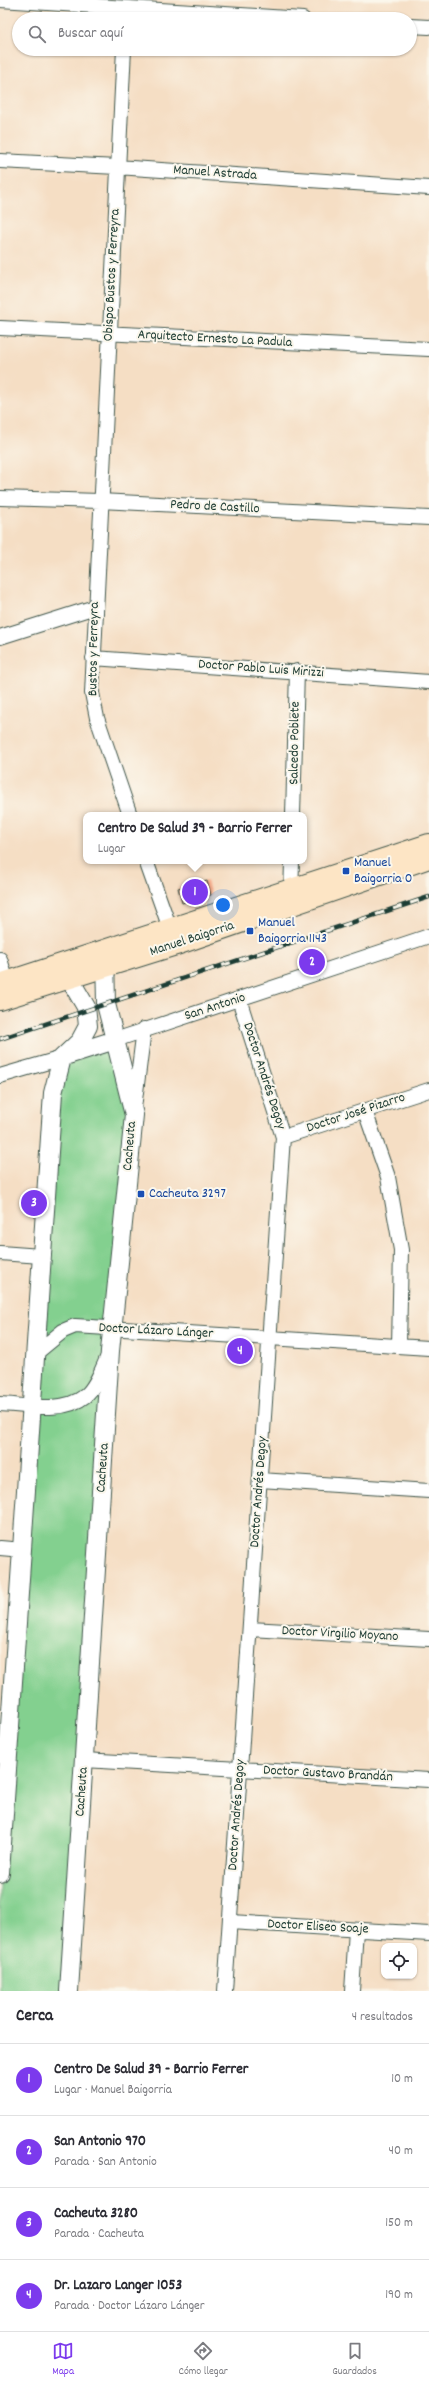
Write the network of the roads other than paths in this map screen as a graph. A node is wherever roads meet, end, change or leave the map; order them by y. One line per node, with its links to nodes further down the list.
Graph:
1 (0, 0): 2 (street)
2 (126, 9): 3 (street)
3 (179, 12)
4 (417, 26): 5 (street)
5 (429, 27)
6 (124, 56): 8 (street, Obispo Bustos y Ferreyra)
7 (0, 161): 8 (street, Manuel Astrada)
8 (117, 167): 9 (street, Manuel Astrada); 11 (street, Obispo Bustos y Ferreyra)
9 (429, 188)
10 (0, 328): 11 (street, Arquitecto Ernesto La Padula)
11 (109, 333): 12 (street, Arquitecto Ernesto La Padula); 14 (street, Obispo Bustos y Ferreyra)
12 (429, 349)
13 (0, 498): 14 (street, Pedro de Castillo)
14 (100, 501): 15 (street, Pedro de Castillo); 16 (street, Bustos y Ferreyra)
15 (429, 518)
16 (95, 607): 17 (street); 18 (street, Bustos y Ferreyra)
17 (0, 637)
18 (93, 658): 19 (street, Doctor Pablo Luis Mirizzi); 21 (street, Bustos y Ferreyra)
19 (297, 671): 20 (street, Doctor Pablo Luis Mirizzi); 22 (street, Salcedo Poblete)
20 (429, 682)
21 (129, 812)
22 (293, 812)
23 (429, 844): 27 (main road, Manuel Baigorria)
24 (429, 858): 27 (main road, Manuel Baigorria)
25 (147, 864): 29 (street)
26 (292, 864): 27 (street)
27 (291, 897): 29 (main road, Manuel Baigorria)
28 (429, 936): 34 (street, San Antonio)
29 (173, 937): 30 (main road, Manuel Baigorria)
30 (105, 958): 32 (main road, Manuel Baigorria); 37 (street, Cacheuta)
31 (0, 959): 33 (street)
32 (68, 970): 33 (main road, Manuel Baigorria); 35 (main road, Manuel Baigorria); 38 (street)
33 (4, 983)
34 (239, 999): 36 (street, San Antonio); 43 (street, Doctor Andrés Degoy)
35 (0, 1000)
36 (144, 1029): 37 (street, San Antonio); 42 (street)
37 (115, 1040): 38 (street, San Antonio); 42 (street, Cacheuta)
38 (62, 1058): 39 (street, San Antonio); 45 (street)
39 (0, 1076)
40 (429, 1090): 41 (street, Doctor José Pizarro)
41 (365, 1111): 43 (street, Doctor José Pizarro); 48 (street)
42 (134, 1115): 46 (street, Cacheuta)
43 (283, 1137): 47 (street, Doctor Andrés Degoy)
44 (0, 1253): 45 (street)
45 (41, 1256): 51 (street)
46 (112, 1329): 47 (street, Doctor Lázaro Lánger); 50 (street, Cacheuta); 51 (street, Doctor Lázaro Lánger)
47 (270, 1338): 48 (street, Doctor Lázaro Lánger); 54 (street, Doctor Andrés Degoy)
48 (399, 1346): 49 (street, Doctor Lázaro Lánger)
49 (429, 1348)
50 (110, 1352): 53 (street, Doctor Lázaro Lánger); 61 (street, Cacheuta)
51 (35, 1354): 53 (street)
52 (0, 1404): 53 (street, Doctor Lázaro Lánger)
53 (32, 1406): 57 (street)
54 (260, 1480): 55 (street); 58 (street, Doctor Andrés Degoy)
55 (429, 1491)
56 (0, 1548): 57 (street)
57 (23, 1550): 60 (street)
58 (250, 1629): 59 (street, Doctor Virgilio Moyano); 62 (street, Doctor Andrés Degoy)
59 (429, 1639)
60 (7, 1690): 64 (street)
61 (84, 1760): 62 (street, Doctor Gustavo Brandán); 69 (street, Cacheuta)
62 (240, 1769): 63 (street, Doctor Gustavo Brandán); 66 (street, Doctor Andrés Degoy)
63 (429, 1780)
64 (1, 1840): 65 (street)
65 (0, 1873)
66 (230, 1922): 67 (street, Doctor Eliseo Soaje); 70 (street, Doctor Andrés Degoy)
67 (356, 1930): 68 (street, Doctor Eliseo Soaje); 71 (street)
68 (429, 1934)
69 (69, 1991)
70 (225, 1991)
71 (352, 1991)

